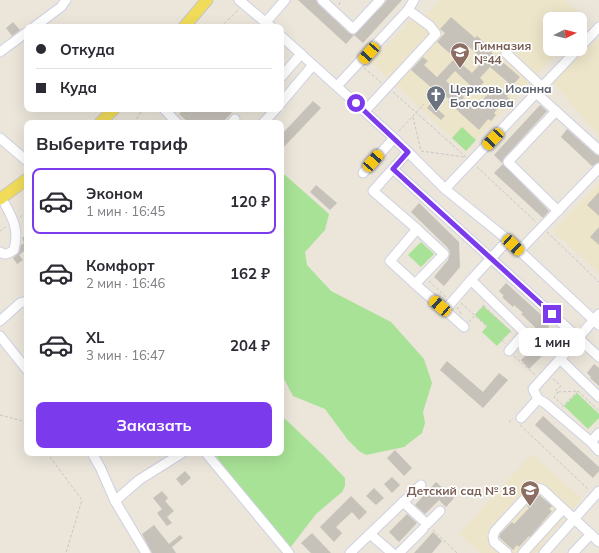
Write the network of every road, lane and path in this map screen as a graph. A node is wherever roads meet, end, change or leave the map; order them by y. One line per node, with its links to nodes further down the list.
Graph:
1 (66, 0): 10 (street)
2 (208, 0): 8 (main road)
3 (285, 0): 14 (street)
4 (322, 0): 5 (street)
5 (380, 0)
6 (414, 0): 9 (street)
7 (240, 4): 13 (path); 14 (street)
8 (200, 10): 11 (main road); 12 (main road)
9 (408, 10): 23 (street); 27 (street)
10 (38, 24)
11 (187, 24)
12 (190, 24)
13 (223, 24)
14 (268, 24)
15 (599, 27): 18 (street)
16 (24, 34): 19 (street)
17 (284, 39): 21 (street)
18 (587, 40)
19 (0, 52)
20 (506, 53): 28 (street)
21 (301, 54): 24 (street); 25 (street)
22 (571, 56): 28 (street)
23 (359, 64): 26 (street); 27 (path)
24 (313, 65): 26 (street); 29 (street)
25 (284, 73)
26 (337, 86): 36 (street)
27 (387, 87): 36 (street); 37 (path)
28 (539, 90): 31 (street); 48 (street)
29 (284, 99)
30 (424, 104): 37 (path)
31 (556, 111): 45 (street); 56 (street)
32 (107, 112): 39 (main road)
33 (111, 112): 40 (main road)
34 (167, 112): 41 (street)
35 (273, 112): 42 (street)
36 (365, 112): 44 (street)
37 (416, 113): 38 (path); 38 (path)
38 (413, 117): 44 (path)
39 (98, 120)
40 (103, 120)
41 (174, 120)
42 (266, 120)
43 (0, 138): 47 (street)
44 (394, 138): 46 (street); 51 (street)
45 (599, 150)
46 (408, 152): 50 (street); 53 (street)
47 (24, 158)
48 (471, 162): 53 (street); 57 (path)
49 (599, 168): 56 (street)
50 (393, 169): 58 (street); 62 (street)
51 (363, 173)
52 (24, 182): 55 (main road)
53 (445, 189): 59 (street)
54 (24, 190): 55 (main road)
55 (2, 203): 61 (street)
56 (558, 211): 57 (street)
57 (542, 227): 60 (street); 64 (path)
58 (417, 229): 65 (street); 65 (street)
59 (508, 240): 60 (street); 62 (street)
60 (519, 251): 70 (street)
61 (0, 252)
62 (492, 258): 63 (street); 75 (street)
63 (471, 280): 68 (street); 77 (street)
64 (599, 282)
65 (415, 284): 68 (street)
66 (24, 302): 71 (street)
67 (460, 302): 69 (path)
68 (445, 310): 72 (street)
69 (475, 315): 73 (path); 76 (path)
70 (597, 320): 75 (street)
71 (0, 321)
72 (464, 327)
73 (511, 332)
74 (0, 336): 80 (street)
75 (579, 338): 78 (street); 79 (street)
76 (502, 340)
77 (509, 351): 81 (path)
78 (599, 357)
79 (560, 358): 83 (street); 87 (street)
80 (24, 366)
81 (536, 376)
82 (551, 377): 85 (path)
83 (584, 382): 84 (path); 86 (street)
84 (578, 391): 85 (path); 88 (path); 90 (path)
85 (558, 392): 88 (path)
86 (599, 397)
87 (538, 399): 89 (street); 92 (street)
88 (564, 405): 89 (path)
89 (556, 412): 95 (street)
90 (599, 412)
91 (0, 416): 93 (path)
92 (520, 421): 102 (path)
93 (24, 422)
94 (599, 433): 95 (street)
95 (591, 442): 96 (street)
96 (599, 451)
97 (49, 456): 112 (path)
98 (94, 456): 103 (street)
99 (177, 456): 103 (street)
100 (208, 456): 114 (street)
101 (422, 485): 104 (street)
102 (598, 495): 107 (street)
103 (115, 501): 113 (street)
104 (403, 502): 108 (street); 109 (street)
105 (562, 509): 107 (street); 119 (street); 120 (street)
106 (440, 511): 108 (street)
107 (574, 518): 110 (street); 121 (street)
108 (425, 526): 117 (street); 118 (path)
109 (370, 534): 115 (street); 116 (street)
110 (591, 534): 111 (street); 122 (street)
111 (599, 542)
112 (66, 553)
113 (146, 553)
114 (289, 553)
115 (350, 553)
116 (392, 553)
117 (399, 553)
118 (457, 553)
119 (506, 553)
120 (523, 553)
121 (544, 553)
122 (573, 553)

